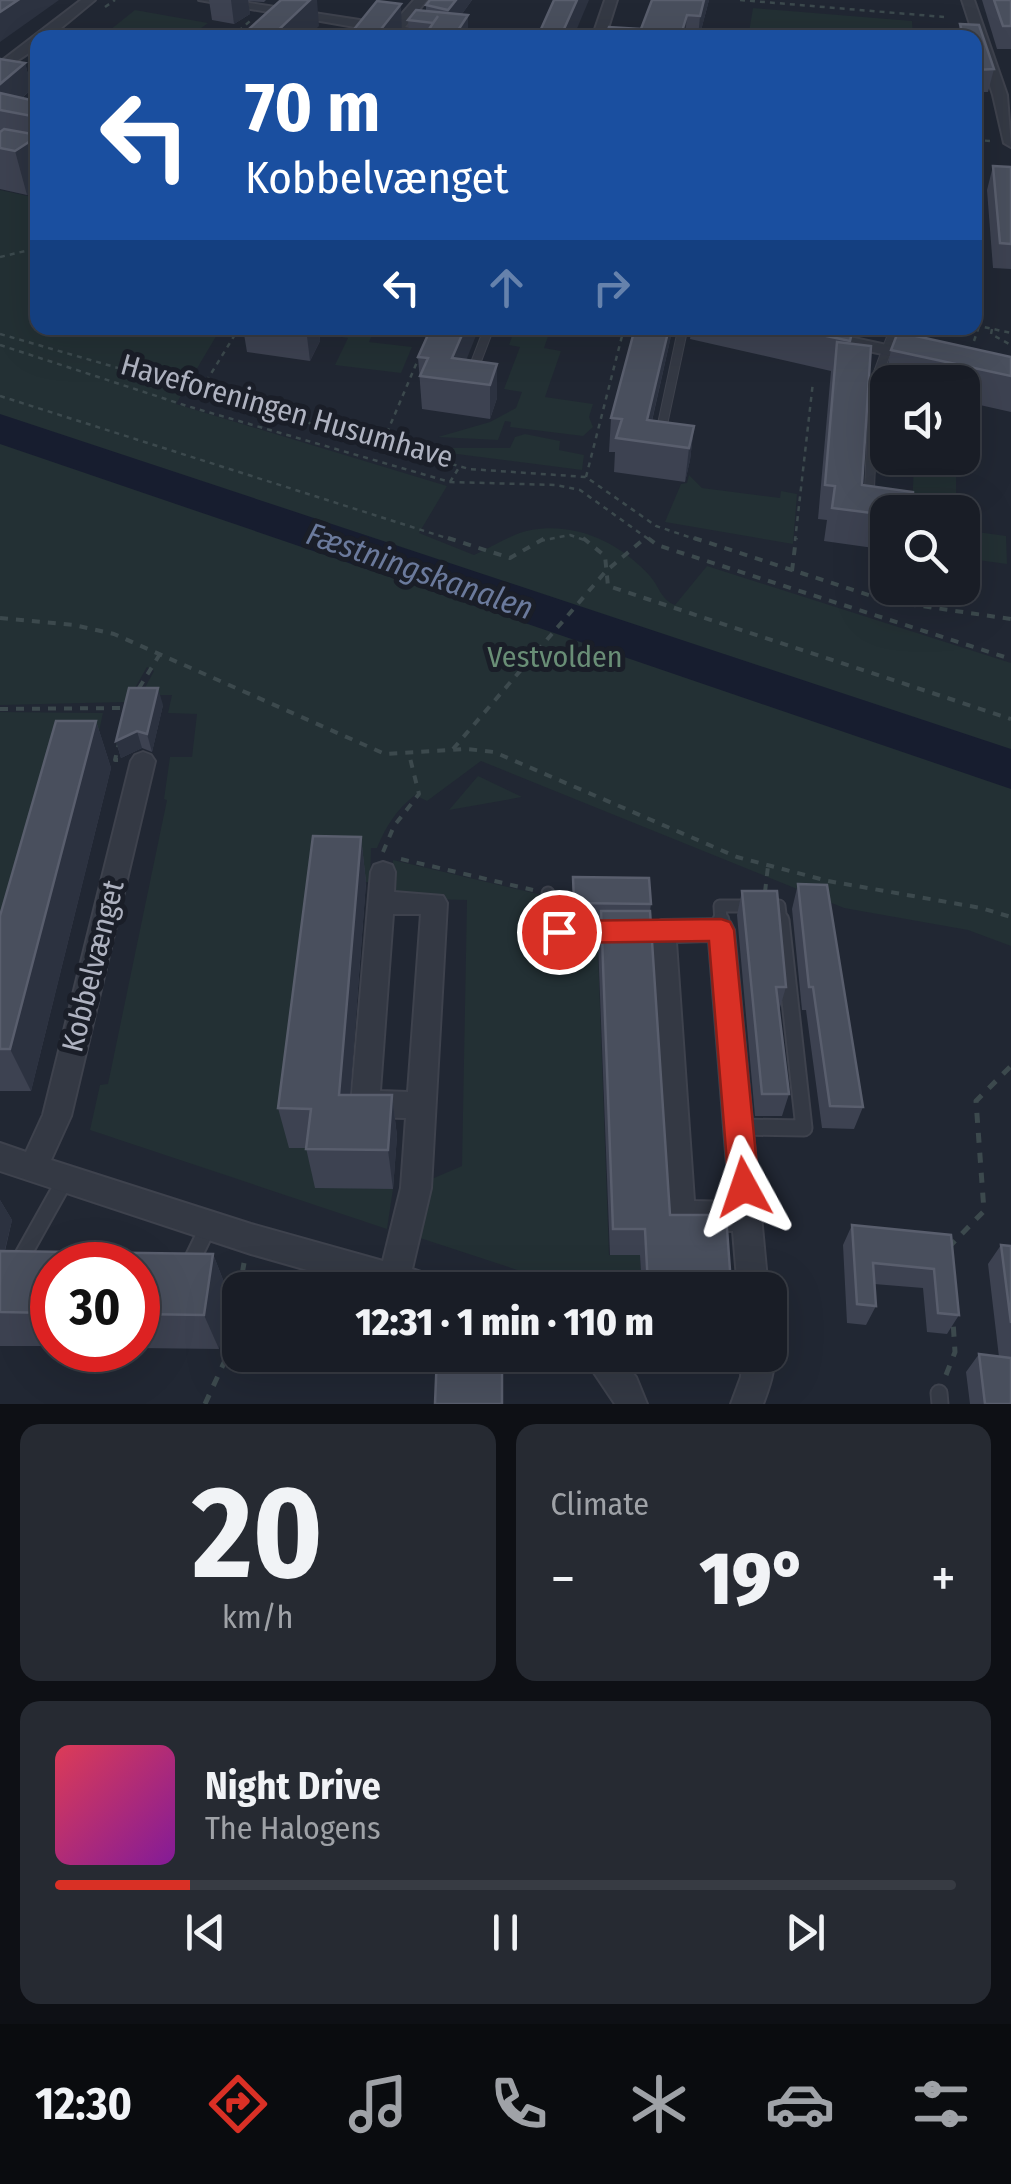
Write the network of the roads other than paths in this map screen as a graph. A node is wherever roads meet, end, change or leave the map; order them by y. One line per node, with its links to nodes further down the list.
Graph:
1 (90, 0): 9 (street)
2 (205, 0): 7 (street)
3 (290, 0): 7 (street)
4 (421, 0): 10 (street)
5 (611, 0): 11 (street)
6 (968, 0): 12 (street)
7 (268, 12): 8 (street); 10 (street)
8 (252, 28)
9 (51, 30)
10 (395, 30)
11 (601, 30)
12 (980, 30)
13 (982, 35): 16 (street)
14 (30, 46): 15 (street)
15 (0, 68)
16 (1006, 96): 17 (street)
17 (1011, 143)
18 (486, 335): 24 (lane)
19 (682, 335): 25 (lane)
20 (818, 335): 22 (street)
21 (892, 335): 22 (lane)
22 (886, 350): 23 (street); 26 (lane)
23 (940, 361)
24 (468, 383)
25 (659, 440)
26 (868, 509)
27 (143, 761): 36 (street, Kobbelvænget)
28 (383, 863): 30 (street)
29 (548, 894): 32 (lane)
30 (380, 903): 33 (street); 33 (street)
31 (721, 930): 34 (street); 34 (lane); 38 (street)
32 (628, 931)
33 (424, 1106): 42 (street)
34 (739, 1127): 38 (street)
35 (0, 1156): 36 (street)
36 (33, 1168): 37 (street)
37 (66, 1178): 39 (street); 40 (lane)
38 (746, 1217): 43 (street)
39 (209, 1225): 41 (street); 44 (lane)
40 (30, 1267)
41 (372, 1272)
42 (395, 1272)
43 (751, 1272)
44 (184, 1276)
45 (612, 1372): 47 (street)
46 (757, 1372): 48 (street)
47 (630, 1404)
48 (747, 1404)

